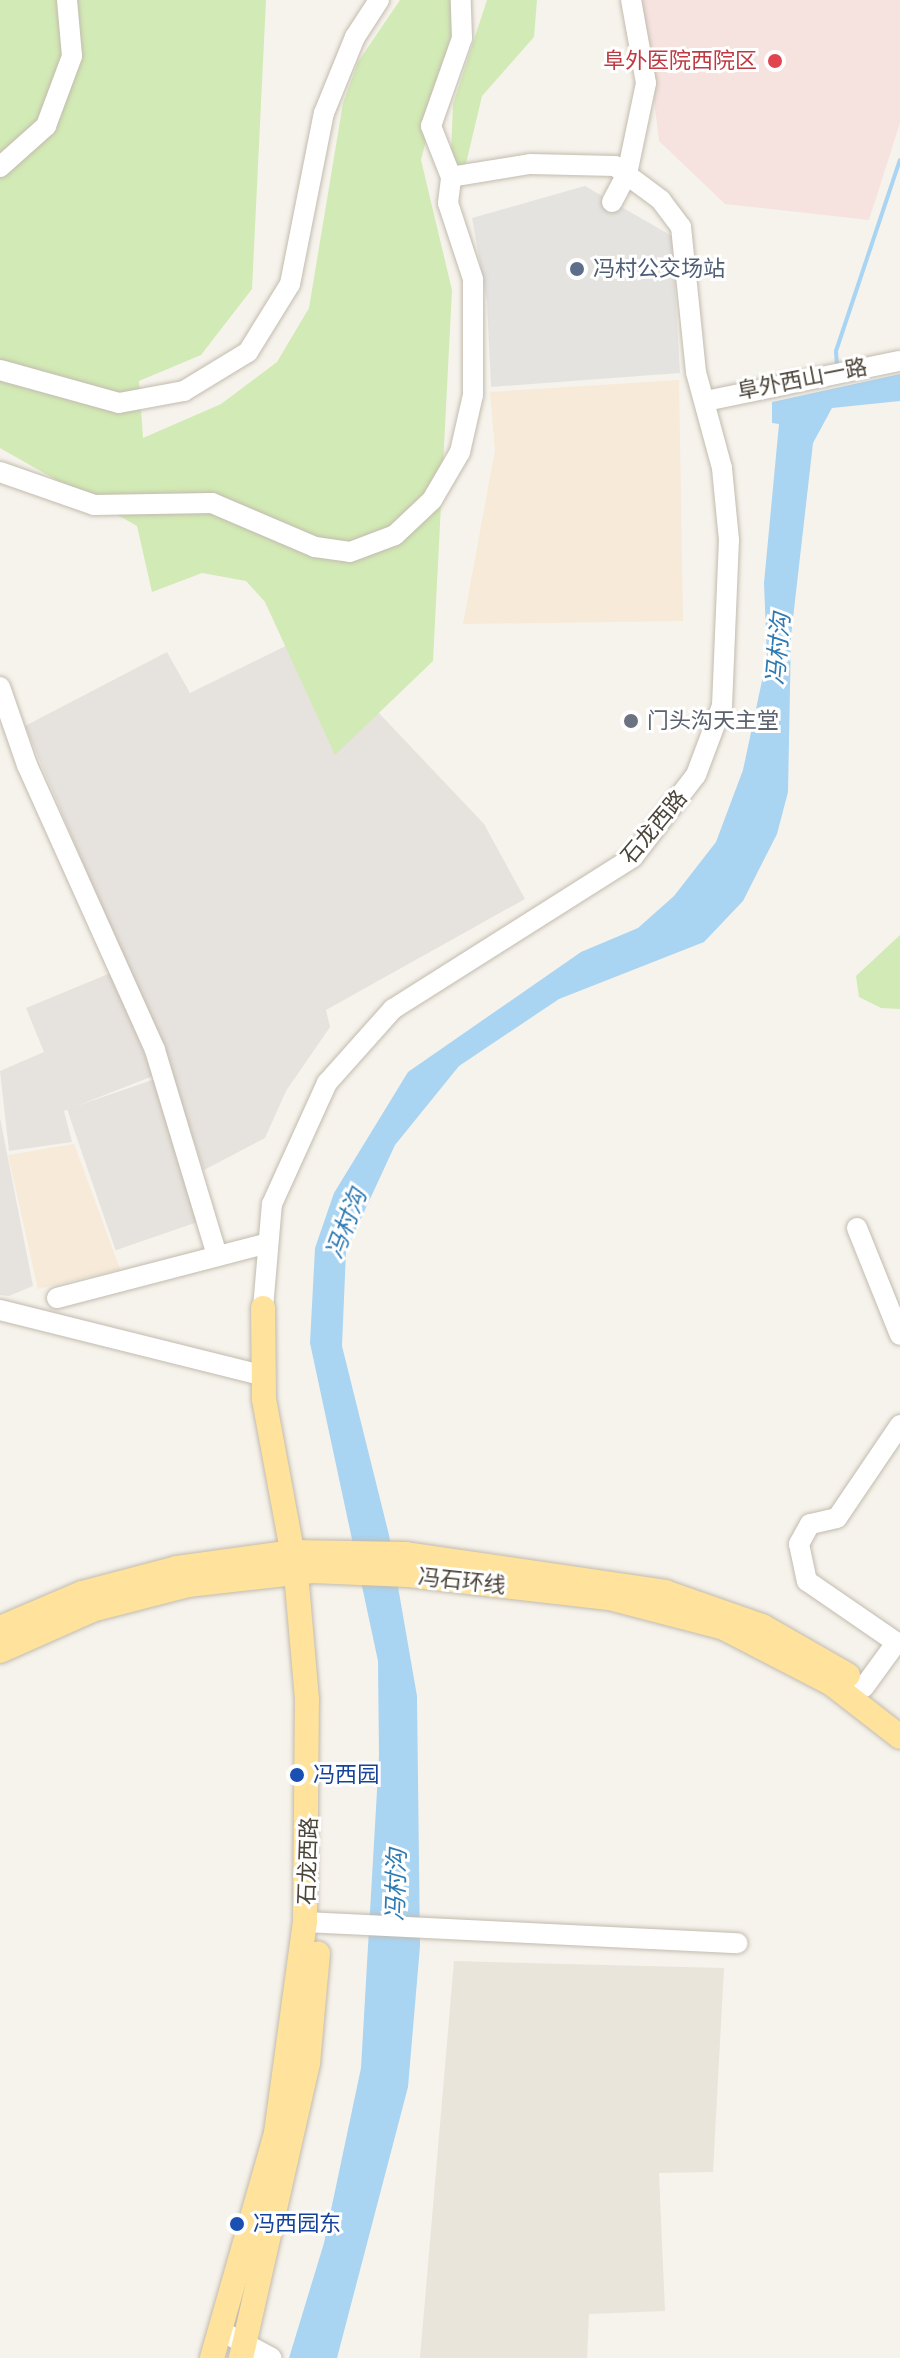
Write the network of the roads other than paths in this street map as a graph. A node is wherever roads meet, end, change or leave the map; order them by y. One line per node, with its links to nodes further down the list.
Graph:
1 (67, 0): 5 (street)
2 (379, 0): 10 (street)
3 (461, 0): 7 (street)
4 (631, 0): 6 (street)
5 (0, 167)
6 (627, 174): 7 (street); 8 (street); 11 (street, 石龙西路)
7 (451, 177): 12 (street)
8 (612, 202)
9 (900, 361): 11 (street, 阜外西山一路)
10 (0, 370)
11 (706, 401): 15 (street, 石龙西路)
12 (0, 472)
13 (0, 687): 16 (street)
14 (857, 1228): 20 (street)
15 (265, 1244): 16 (street); 18 (street, 石龙西路)
16 (217, 1256): 17 (street)
17 (57, 1298)
18 (263, 1308): 21 (main road, 石龙西路); 23 (main road, 石龙西路)
19 (0, 1310): 21 (street)
20 (900, 1335)
21 (264, 1376): 23 (main road, 石龙西路)
22 (900, 1425): 26 (street)
23 (302, 1562): 24 (main road, 冯石环线); 25 (main road, 冯石环线); 27 (main road, 冯石环线); 31 (main road, 石龙西路)
24 (408, 1565): 28 (main road, 冯石环线); 30 (main road, 冯石环线)
25 (0, 1628)
26 (898, 1644): 28 (street)
27 (0, 1651)
28 (864, 1687): 29 (main road, 冯石环线)
29 (900, 1716)
30 (900, 1737)
31 (312, 1922): 32 (street); 33 (main road, 石龙西路); 34 (main road, 石龙西路)
32 (737, 1943)
33 (223, 2332): 34 (street); 35 (main road, 石龙西路)
34 (244, 2351): 36 (street)
35 (212, 2358)
36 (272, 2358)

